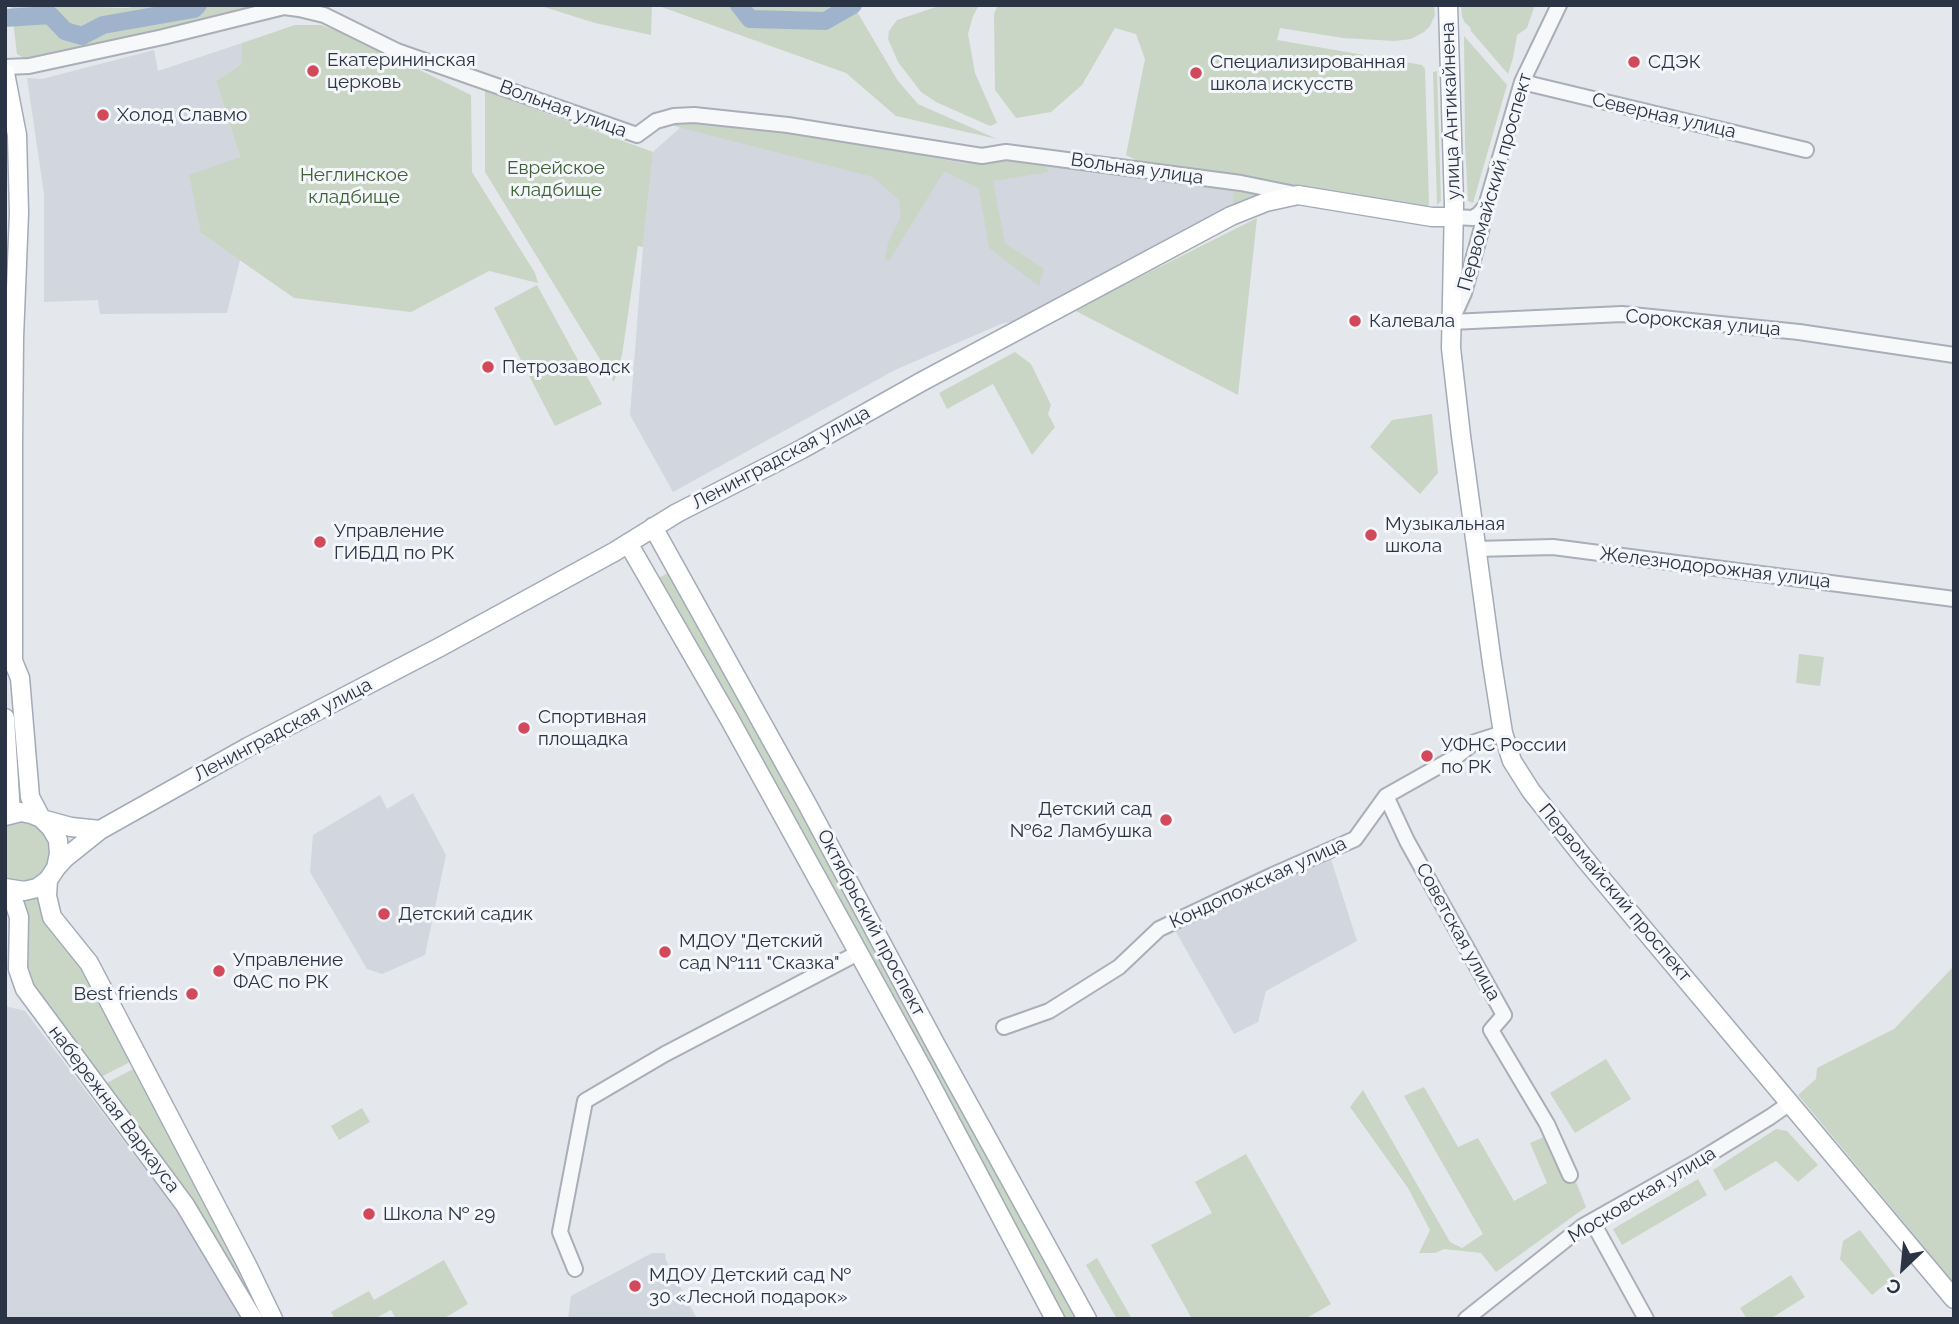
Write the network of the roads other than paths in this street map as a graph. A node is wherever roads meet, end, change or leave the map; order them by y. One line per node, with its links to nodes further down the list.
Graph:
1 (1448, 5): 10 (main road, улица Антикайнена)
2 (1559, 5): 6 (street, Первомайский проспект)
3 (284, 6): 4 (street, Вольная улица); 8 (street, Вольная улица)
4 (5, 67)
5 (5, 73): 17 (main road, набережная Варкауса)
6 (1522, 82): 7 (street, Северная улица); 9 (street, Первомайский проспект)
7 (1806, 150)
8 (1298, 195): 10 (main road, Ленинградская улица); 13 (main road, Ленинградская улица)
9 (1486, 206): 10 (street, Ленинградская улица); 11 (street, Первомайский проспект)
10 (1454, 218): 11 (main road, Первомайский проспект)
11 (1451, 322): 12 (street, Сорокская улица); 15 (main road, Первомайский проспект)
12 (1954, 355)
13 (653, 527): 14 (main road, Ленинградская улица); 30 (main road, Октябрьский проспект)
14 (628, 543): 24 (main road, Ленинградская улица); 27 (main road, Октябрьский проспект)
15 (1475, 549): 16 (street, Железнодорожная улица); 19 (main road, Первомайский проспект)
16 (1954, 599)
17 (9, 669): 23 (main road, набережная Варкауса)
18 (5, 718): 20 (main road)
19 (1503, 733): 21 (street, Кондопожская улица); 29 (main road, Первомайский проспект)
20 (6, 747): 22 (main road)
21 (1386, 796): 28 (street, Кондопожская улица); 32 (street, Советская улица)
22 (8, 815): 23 (main road)
23 (41, 818): 24 (main road); 25 (main road, набережная Варкауса)
24 (100, 830): 25 (main road, Ленинградская улица)
25 (52, 874): 26 (main road); 35 (main road, набережная Варкауса)
26 (8, 889): 36 (main road, набережная Варкауса)
27 (858, 953): 31 (main road, Октябрьский проспект); 34 (street)
28 (1004, 1027)
29 (1790, 1103): 33 (street, Московская улица); 37 (main road, Первомайский проспект)
30 (979, 1123): 31 (main road); 41 (main road, Октябрьский проспект)
31 (956, 1134): 40 (main road, Октябрьский проспект)
32 (1570, 1175)
33 (1592, 1221): 42 (street, Московская улица); 43 (street)
34 (575, 1269)
35 (259, 1291): 36 (main road); 39 (main road, набережная Варкауса)
36 (242, 1299): 38 (main road, набережная Варкауса)
37 (1954, 1299)
38 (253, 1319)
39 (273, 1319)
40 (1055, 1319)
41 (1087, 1319)
42 (1466, 1319)
43 (1646, 1319)

